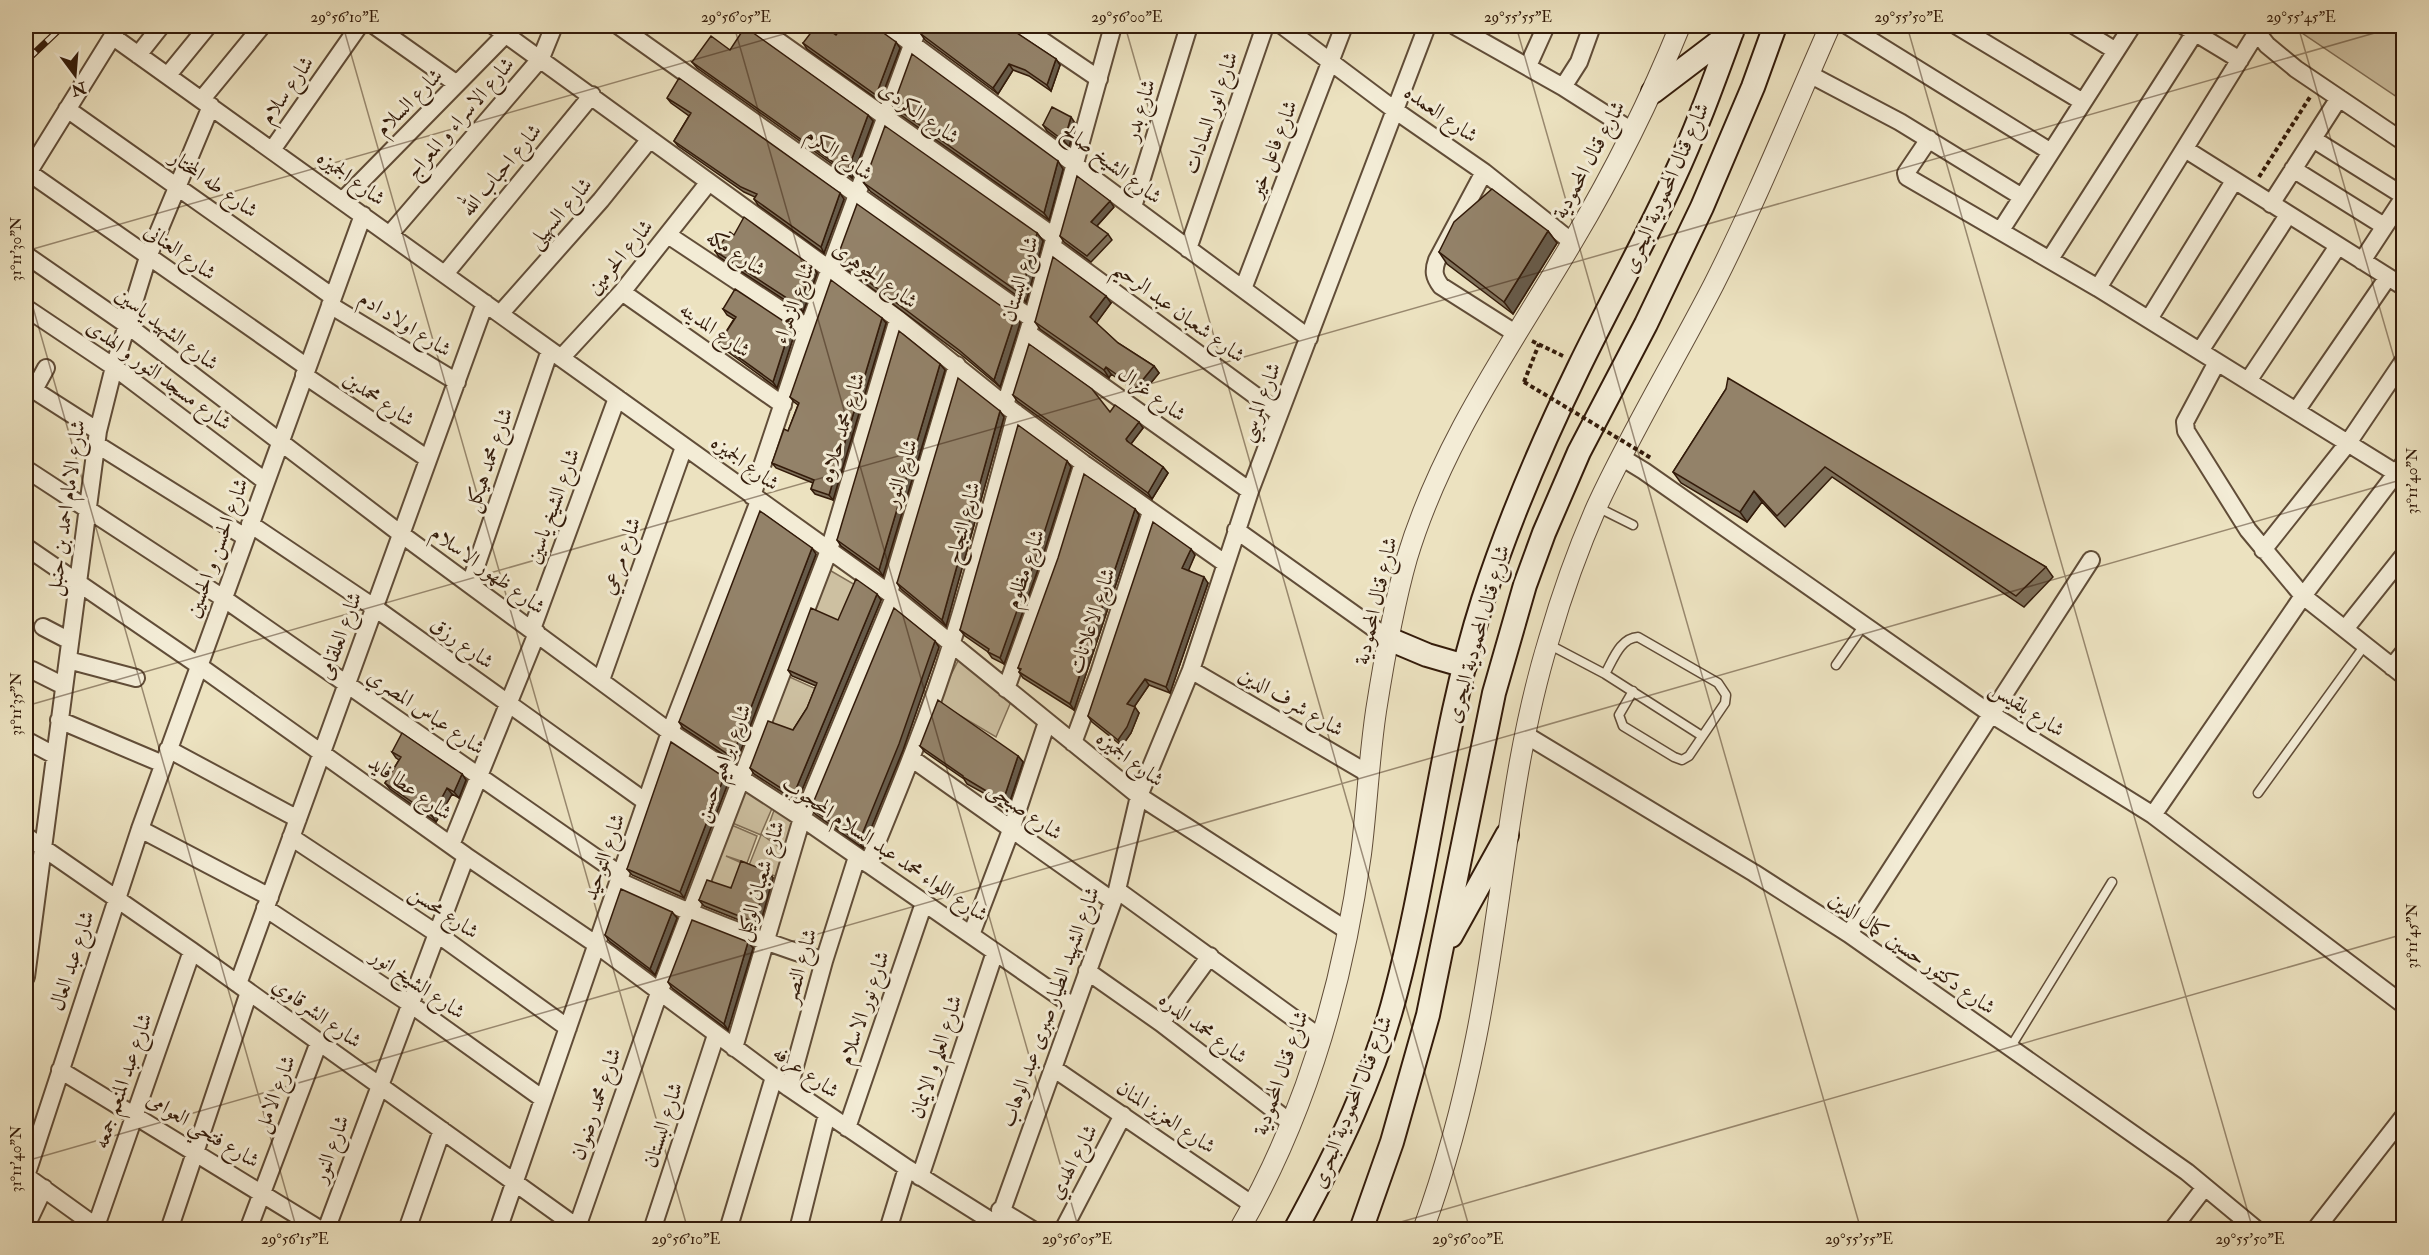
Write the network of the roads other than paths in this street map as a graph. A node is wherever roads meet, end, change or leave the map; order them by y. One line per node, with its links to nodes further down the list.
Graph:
1 (161, 26): 35 (street)
2 (207, 26): 41 (street)
3 (262, 26): 49 (street, شارع الامام احمد بن حنبل)
4 (359, 26): 59 (street, شارع سلام)
5 (375, 26): 43 (street)
6 (554, 26): 36 (street, شارع الاسراء و المعراج)
7 (619, 26): 68 (street, شارع الكرم)
8 (757, 26): 52 (street, شارع الكردى)
9 (888, 26): 33 (street, شارع الشيخ صالح)
10 (920, 26): 33 (street, شارع الزهراء)
11 (1021, 26): 42 (street)
12 (1113, 26): 42 (street, شارع البستان)
13 (1190, 26): 73 (street, شارع بدر)
14 (1265, 26): 83 (street, شارع انور السادات)
15 (1286, 26): 38 (street, شارع العمده)
16 (1344, 26): 38 (street, شارع فاعل خير)
17 (1427, 26): 51 (street, شارع المرسي)
18 (1455, 26): 39 (street)
19 (1546, 26): 39 (street)
20 (1592, 26): 44 (street)
21 (1680, 26): 45 (street, شارع قنال المحمودية)
22 (1775, 26): 220 (main road, شارع قنال المحمودية البحرى)
23 (1830, 26): 40 (street)
24 (1848, 26): 60 (street)
25 (1957, 26): 48 (street)
26 (2074, 26): 34 (street)
27 (2132, 26): 34 (street)
28 (1733, 28): 45 (main road); 165 (main road, شارع قنال المحمودية البحرى)
29 (2192, 28): 37 (street); 86 (street)
30 (2254, 29): 37 (street); 47 (street)
31 (500, 30): 36 (street, شارع الجوهرى); 43 (street, شارع السلام)
32 (115, 31): 35 (street, شارع الجميزه); 50 (street)
33 (913, 44): 52 (street, شارع الزهراء); 61 (street, شارع الشيخ صالح)
34 (2115, 51): 48 (street)
35 (138, 54): 41 (street, شارع الجميزه)
36 (541, 58): 46 (street, شارع الجوهرى); 78 (street, شارع الاسراء و المعراج)
37 (2240, 60): 58 (street)
38 (1331, 61): 51 (street, شارع العمده); 92 (street, شارع فاعل خير)
39 (1528, 66): 44 (street)
40 (1809, 74): 55 (street); 125 (street)
41 (168, 75): 49 (street, شارع الجميزه)
42 (1099, 79): 61 (street, شارع البستان)
43 (458, 84): 71 (street, شارع السلام)
44 (1563, 87): 53 (street)
45 (1653, 92): 53 (street, شارع قنال المحمودية)
46 (592, 95): 54 (street, شارع الجوهرى); 89 (street, شارع احباب الله)
47 (2339, 98): 56 (street); 57 (street)
48 (2083, 102): 60 (street)
49 (206, 103): 59 (street, شارع الجميزه); 67 (street, شارع الامام احمد بن حنبل)
50 (67, 109): 64 (street); 67 (street, شارع طه المختار)
51 (1396, 111): 63 (street, شارع العمده); 104 (street, شارع المرسي)
52 (886, 117): 68 (street, شارع الزهراء); 80 (street, شارع الكردى)
53 (1632, 132): 81 (street, شارع قنال المحمودية)
54 (650, 139): 66 (street, شارع الجوهرى); 97 (street, شارع السهيلى)
55 (1929, 139): 69 (street); 77 (street)
56 (2313, 139): 62 (street); 70 (street)
57 (2403, 142)
58 (2185, 149): 65 (street); 91 (street)
59 (272, 150): 71 (street, شارع الجميزه)
60 (2051, 152): 69 (street)
61 (1076, 165): 73 (street, شارع الشيخ صالح); 80 (street, شارع البستان)
62 (2293, 169): 72 (street); 76 (street)
63 (1484, 172): 81 (street, شارع العمده); 103 (street)
64 (27, 174): 85 (street, شارع العنانى)
65 (2234, 181): 72 (street); 99 (street)
66 (709, 182): 79 (street, شارع الحرمين); 88 (street, شارع الجوهرى)
67 (177, 185): 85 (street, شارع الامام احمد بن حنبل); 94 (street, شارع طه المختار)
68 (858, 195): 88 (street, شارع الزهراء); 101 (street, شارع الكرم)
69 (2022, 197): 77 (street)
70 (2403, 197): 76 (street)
71 (343, 200): 74 (street, شارع الجميزه)
72 (2271, 204): 75 (street)
73 (1133, 207): 83 (street, شارع الشيخ صالح)
74 (363, 215): 78 (street, شارع الجميزه); 94 (street, شارع الحسن و الحسين)
75 (2288, 215): 82 (street); 105 (street)
76 (2384, 226): 87 (street)
77 (2001, 230): 86 (street)
78 (390, 234): 89 (street, شارع الجميزه)
79 (669, 235): 93 (street, شارع الحرمين); 102 (street, شارع مكه)
80 (1054, 242): 101 (street, شارع البستان); 120 (street, شارع شعبان عبد الرحيم)
81 (1572, 242): 103 (street, شارع قنال المحمودية)
82 (2338, 246): 87 (street); 113 (street)
83 (1188, 249): 92 (street, شارع الشيخ صالح)
84 (26, 255): 100 (street, شارع الشهيد ياسين)
85 (148, 257): 100 (street, شارع الامام احمد بن حنبل); 112 (street, شارع العنانى)
86 (2050, 259): 91 (street)
87 (2362, 261): 90 (street)
88 (830, 270): 98 (street, شارع الجوهرى); 102 (street, شارع الزهراء)
89 (445, 274): 95 (street, شارع الجميزه)
90 (2398, 280): 119 (street)
91 (2098, 288): 99 (street)
92 (1243, 290): 104 (street, شارع الشيخ صالح)
93 (622, 292): 106 (street, شارع الحرمين); 117 (street, شارع المدينه)
94 (331, 301): 112 (street, شارع الحسن و الحسين); 114 (street, شارع اولاد ادم)
95 (485, 303): 97 (street, شارع الجميزه); 114 (street, شارع العلقامى)
96 (26, 308): 111 (street, شارع مسجد النور و الهدى)
97 (500, 314): 106 (street, شارع الجميزه)
98 (898, 319): 109 (street, شارع الجوهرى); 141 (street, شارع محمد حلاوه)
99 (2149, 319): 105 (street)
100 (127, 325): 111 (street, شارع الامام احمد بن حنبل); 122 (street, شارع الشهيد ياسين)
101 (1030, 326): 118 (street, شارع البستان); 131 (street, شارع غزال)
102 (808, 328): 117 (street, شارع الزهراء)
103 (1515, 333): 156 (street, شارع قنال المحمودية)
104 (1309, 338): 120 (street, شارع المرسي)
105 (2200, 351): 108 (street)
106 (555, 354): 116 (street, شارع الجميزه); 147 (street, شارع محمد هيكل)
107 (2403, 360): 123 (street)
108 (2217, 362): 113 (street); 142 (street)
109 (957, 365): 118 (street, شارع الجوهرى); 148 (street, شارع النور)
110 (46, 368): 115 (street)
111 (114, 368): 121 (street, شارع الامام احمد بن حنبل); 130 (street, شارع مسجد النور و الهدى)
112 (306, 371): 122 (street, شارع الحسن و الحسين); 126 (street, شارع محمدين)
113 (2248, 381): 119 (street)
114 (457, 382): 126 (street, شارع العلقامى)
115 (30, 388): 121 (street, شارع رزق)
116 (617, 398): 124 (street, شارع الجميزه); 155 (street, شارع الشيخ ياسين)
117 (783, 405): 132 (street, شارع الزهراء)
118 (1011, 409): 127 (street, شارع الجوهرى); 159 (street, شارع النجاح)
119 (2296, 411): 123 (street)
120 (1279, 413): 131 (street, شارع المرسي)
121 (98, 437): 134 (street, شارع الامام احمد بن حنبل); 138 (street, شارع رزق)
122 (280, 442): 130 (street, شارع الحسن و الحسين); 139 (street, شارع ظهور الاسلام)
123 (2348, 443): 129 (street); 142 (street)
124 (684, 447): 132 (street, شارع الجميزه); 171 (street, شارع مرعي)
125 (1621, 457): 133 (street); 152 (street, شارع بلقيس)
126 (428, 459): 139 (street, شارع العلقامى)
127 (1083, 463): 135 (street, شارع الجوهرى); 174 (street, شارع مظلوم)
128 (26, 469): 134 (street, شارع عباس المصري)
129 (2401, 472): 149 (street)
130 (266, 481): 138 (street, شارع الحسن و الحسين)
131 (1250, 491): 137 (street, شارع المرسي)
132 (755, 499): 141 (street, شارع الجميزه); 180 (street, شارع التوحيد)
133 (1597, 507): 136 (lane); 158 (street)
134 (87, 508): 146 (street, شارع الامام احمد بن حنبل); 150 (street, شارع عباس المصري)
135 (1151, 512): 145 (street, شارع الجوهرى); 184 (street, شارع الاعلانات)
136 (1633, 525)
137 (1236, 530): 145 (street, شارع المرسي); 156 (street)
138 (247, 531): 150 (street, شارع الحسن و الحسين); 151 (street, شارع رزق)
139 (401, 534): 147 (street, شارع ظهور الاسلام); 151 (street, شارع العلقامى)
140 (26, 547): 146 (street, شارع عطا فايد)
141 (829, 550): 148 (street, شارع الجميزه); 191 (street, شارع ابراهيم حسن)
142 (2263, 550): 149 (street)
143 (2403, 555): 154 (street)
144 (2091, 560): 177 (street)
145 (1226, 564): 167 (street, شارع المرسي)
146 (78, 584): 157 (street, شارع الامام احمد بن حنبل); 163 (street, شارع عطا فايد)
147 (470, 584): 155 (street, شارع ظهور الاسلام)
148 (891, 595): 159 (street, شارع الجميزه); 196 (street, شارع شعبان الوكيل)
149 (2304, 597): 154 (street); 195 (street)
150 (223, 598): 163 (street, شارع الحسن و الحسين); 172 (street, شارع عباس المصري)
151 (375, 608): 172 (street, شارع العلقامى); 176 (street, شارع رزق)
152 (1864, 625): 164 (lane); 177 (street, شارع بلقيس)
153 (43, 627): 157 (street)
154 (2345, 629): 160 (street)
155 (534, 631): 171 (street, شارع ظهور الاسلام); 176 (street, شارع الشيخ ياسين)
156 (1389, 639): 165 (main road); 189 (street, شارع قنال المحمودية)
157 (70, 641): 162 (street, شارع الامام احمد بن حنبل)
158 (1547, 643): 169 (lane); 181 (street)
159 (952, 645): 174 (street, شارع الجميزه); 188 (street, شارع النصر)
160 (2365, 645): 168 (street); 192 (lane)
161 (2403, 652): 168 (street)
162 (68, 660): 170 (street); 173 (street, شارع الامام احمد بن حنبل)
163 (198, 665): 185 (street, شارع عطا فايد); 187 (street, شارع الحسن و الحسين)
164 (1836, 665)
165 (1465, 666): 277 (main road, شارع قنال المحمودية البحرى)
166 (32, 670): 173 (street)
167 (1191, 670): 189 (street, شارع شرف الدين); 193 (street, شارع المرسي)
168 (2398, 671)
169 (1605, 674): 175 (lane); 182 (lane)
170 (136, 678)
171 (601, 680): 180 (street, شارع ظهور الاسلام)
172 (346, 685): 185 (street, شارع العلقامى); 190 (street, شارع عباس المصري)
173 (64, 686): 178 (street, شارع الامام احمد بن حنبل)
174 (1006, 689): 179 (street, شارع الجميزه)
175 (1633, 691): 182 (lane); 182 (lane)
176 (507, 703): 190 (street, شارع الشيخ ياسين); 194 (street, شارع رزق)
177 (1991, 714): 195 (street, شارع بلقيس); 216 (street)
178 (59, 720): 186 (street, شارع الامام احمد بن حنبل); 187 (street)
179 (1047, 722): 184 (street, شارع الجميزه); 199 (street)
180 (670, 732): 191 (street, شارع اللواء محمد عبد السلام المحجوب); 194 (street, شارع التوحيد)
181 (1526, 735): 200 (street); 216 (street, شارع دكتور حسين كمال الدين)
182 (1702, 736)
183 (26, 740): 186 (street)
184 (1072, 743): 193 (street, شارع الجميزه)
185 (322, 753): 197 (street, شارع العلقامى); 203 (street, شارع عطا فايد)
186 (54, 755): 204 (street, شارع الامام احمد بن حنبل)
187 (166, 756): 197 (street); 198 (street, شارع الحسن و الحسين)
188 (911, 758): 199 (street, شارع صبحى); 206 (street, شارع النصر)
189 (1369, 774): 214 (street, شارع قنال المحمودية)
190 (479, 776): 203 (street, شارع الشيخ ياسين); 207 (street, شارع عباس المصري)
191 (741, 778): 196 (street, شارع اللواء محمد عبد السلام المحجوب); 213 (street, شارع ابراهيم حسن)
192 (2258, 793)
193 (1139, 796): 209 (street, شارع الشهيد الطيار صبرى عبد الوهاب); 214 (street, شارع الجميزه)
194 (646, 802): 207 (street, شارع التوحيد)
195 (2153, 815): 230 (street, شارع بلقيس)
196 (802, 818): 206 (street, شارع اللواء محمد عبد السلام المحجوب); 218 (street, شارع شعبان الوكيل)
197 (298, 819): 202 (street, شارع العلقامى)
198 (140, 829): 210 (street, شارع الحسن و الحسين); 211 (street, شارع الشيخ انور)
199 (1011, 830): 209 (street, شارع صبحى); 217 (street)
200 (1507, 835): 220 (main road); 279 (street)
201 (26, 836): 204 (street, شارع الشرقاوي)
202 (291, 837): 211 (street, شارع العلقامى); 215 (street, شارع محسن)
203 (451, 845): 205 (street, شارع عطا فايد)
204 (42, 847): 210 (street, شارع الشرقاوي); 226 (street, شارع الامام احمد بن حنبل)
205 (466, 855): 215 (street); 219 (street, شارع عطا فايد)
206 (863, 861): 212 (street, شارع اللواء محمد عبد السلام المحجوب); 224 (street, شارع النصر)
207 (620, 878): 213 (street, شارع عباس المصري); 219 (street, شارع التوحيد)
208 (2112, 882): 238 (lane)
209 (1115, 895): 223 (street, شارع صبحى); 225 (street, شارع الشهيد الطيار صبرى عبد الوهاب)
210 (116, 897): 221 (street, شارع الشرقاوي); 240 (street, شارع عبد العال)
211 (267, 903): 227 (street, شارع العلقامى); 229 (street, شارع الشيخ انور)
212 (924, 903): 217 (street, شارع اللواء محمد عبد السلام المحجوب); 250 (street, شارع نور الاسلام)
213 (689, 913): 218 (street, شارع عباس المصري); 228 (street, شارع ابراهيم حسن)
214 (1347, 931): 235 (street, شارع قنال المحمودية)
215 (436, 933): 229 (street); 233 (street, شارع محسن)
216 (1849, 934): 238 (street, شارع دكتور حسين كمال الدين)
217 (971, 935): 222 (street, شارع اللواء محمد عبد السلام المحجوب)
218 (765, 942): 224 (street, شارع عباس المصري); 237 (street, شارع شعبان الوكيل)
219 (597, 945): 228 (street, شارع عرفه); 233 (street, شارع التوحيد)
220 (1443, 950): 278 (main road, شارع قنال المحمودية البحرى)
221 (192, 951): 227 (street, شارع الشرقاوي); 246 (street, شارع عبد المنعم جمعه)
222 (995, 952): 231 (street, شارع اللواء محمد عبد السلام المحجوب); 254 (street, شارع العلم و الايمان)
223 (1210, 956): 232 (street); 235 (street, شارع صبحى)
224 (824, 961): 243 (street, شارع النصر)
225 (1087, 971): 231 (street, شارع الشهيد الطيار صبرى عبد الوهاب); 232 (street, شارع محمد الدره)
226 (26, 977)
227 (243, 988): 236 (street, شارع الشرقاوي); 253 (street, شارع العلقامى)
228 (659, 993): 234 (street, شارع عرفه); 264 (street, شارع محمد رضوان)
229 (409, 1004): 242 (street); 244 (street, شارع الشيخ انور)
230 (2403, 1005)
231 (1073, 1006): 239 (street, شارع الشهيد الطيار صبرى عبد الوهاب)
232 (1161, 1023): 249 (street, شارع محمد الدره)
233 (568, 1028): 244 (street, شارع التوحيد)
234 (716, 1035): 237 (street, شارع عرفه); 270 (street, شارع البستان)
235 (1321, 1038): 249 (street, شارع قنال المحمودية)
236 (319, 1042): 242 (street, شارع الشرقاوي); 259 (street, شارع الامل)
237 (734, 1048): 241 (street, شارع عرفه)
238 (2010, 1048): 257 (street, شارع دكتور حسين كمال الدين)
239 (1053, 1068): 247 (street, شارع العزيز المنان); 261 (street, شارع الشهيد الطيار صبرى عبد الوهاب)
240 (60, 1070): 246 (street, شارع فتحي العوامى); 252 (street, شارع عبد العال)
241 (774, 1077): 243 (street, شارع عرفه); 271 (street)
242 (379, 1085): 251 (street, شارع الشرقاوي); 267 (street, شارع النور)
243 (789, 1088): 245 (street, شارع عرفه)
244 (543, 1099): 256 (street, شارع التوحيد)
245 (827, 1114): 250 (street, شارع عرفه); 272 (street)
246 (135, 1115): 253 (street, شارع فتحي العوامى); 263 (street, شارع عبد المنعم جمعه)
247 (1123, 1115): 260 (street, شارع العزيز المنان); 275 (street, شارع الهدي)
248 (2403, 1116): 282 (street)
249 (1291, 1123): 260 (street, شارع قنال المحمودية)
250 (847, 1128): 254 (street, شارع عرفه)
251 (442, 1130): 256 (street, شارع الشرقاوي); 268 (street)
252 (31, 1138): 255 (street, شارع عبد العال)
253 (195, 1151): 259 (street, شارع فتحي العوامى); 265 (street, شارع العلقامى)
254 (914, 1172): 261 (street, شارع عرفه); 273 (street, شارع العلم و الايمان)
255 (26, 1176): 258 (street)
256 (515, 1181): 264 (street, شارع الشرقاوي); 269 (street, شارع التوحيد)
257 (2205, 1187): 280 (street); 281 (street, شارع دكتور حسين كمال الدين)
258 (44, 1188): 262 (street); 263 (street)
259 (261, 1193): 266 (street, شارع الامل); 267 (street, شارع فتحي العوامى)
260 (1253, 1205): 276 (street, شارع قنال المحمودية)
261 (997, 1221): 274 (street)
262 (29, 1227)
263 (99, 1228)
264 (578, 1229)
265 (169, 1230)
266 (248, 1230)
267 (324, 1230)
268 (407, 1230)
269 (498, 1230)
270 (652, 1230)
271 (728, 1230)
272 (798, 1230)
273 (888, 1230)
274 (1033, 1230)
275 (1063, 1230)
276 (1239, 1230)
277 (1295, 1230)
278 (1360, 1230)
279 (1423, 1230)
280 (2172, 1230)
281 (2257, 1230)
282 (2315, 1230)

